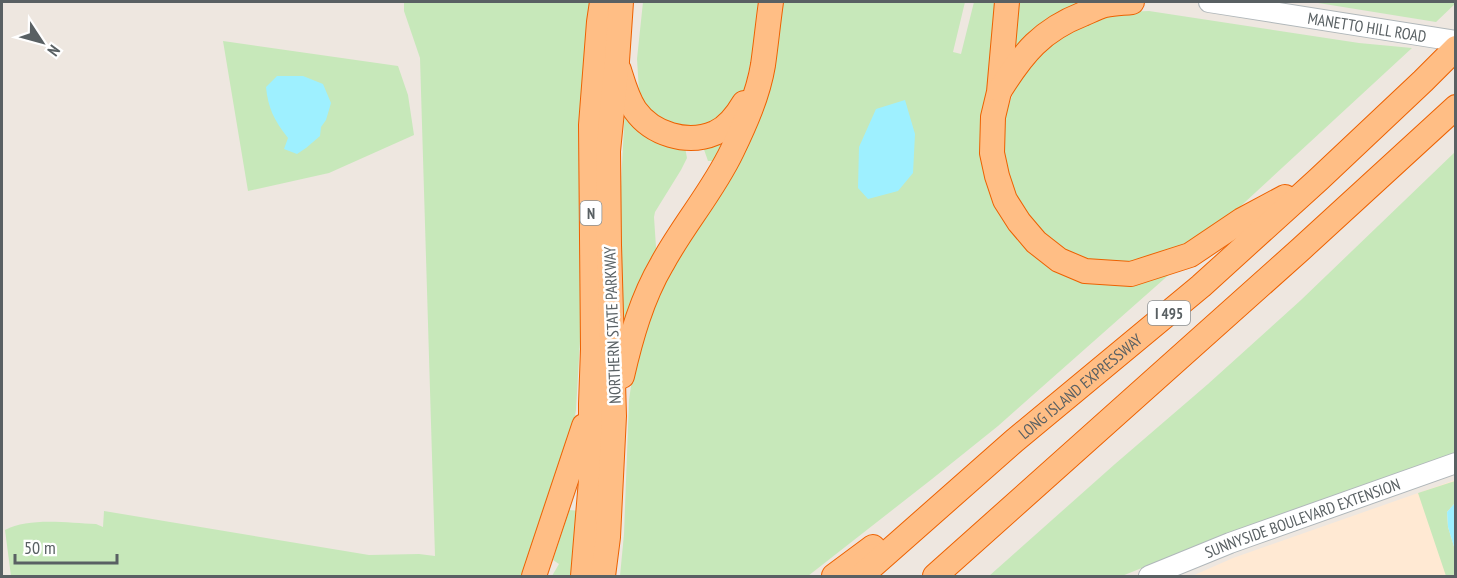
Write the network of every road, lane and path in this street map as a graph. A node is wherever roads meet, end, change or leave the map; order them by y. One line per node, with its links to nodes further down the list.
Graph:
1 (602, 2): 14 (highway, NORTHERN STATE PARKWAY / N)
2 (621, 2): 10 (highway, NORTHERN STATE PARKWAY / N)
3 (764, 2): 10 (highway)
4 (771, 2): 15 (highway)
5 (1007, 2): 11 (highway)
6 (1132, 2): 11 (highway)
7 (1209, 2): 8 (main road, MANETTO HILL ROAD)
8 (1455, 40)
9 (1455, 48): 13 (highway, LONG ISLAND EXPRESSWAY / I 495)
10 (617, 61): 15 (highway, NORTHERN STATE PARKWAY / N)
11 (999, 92): 13 (highway)
12 (1455, 107): 18 (highway, I 495)
13 (1319, 179): 16 (highway, LONG ISLAND EXPRESSWAY / I 495)
14 (591, 404): 19 (highway); 20 (highway, NORTHERN STATE PARKWAY / N)
15 (614, 417): 21 (highway, NORTHERN STATE PARKWAY / N)
16 (1014, 441): 22 (highway); 23 (highway, LONG ISLAND EXPRESSWAY / I 495)
17 (1455, 463): 26 (main road, SUNNYSIDE BOULEVARD EXTENSION)
18 (1046, 477): 24 (highway, I 495); 25 (highway)
19 (534, 576)
20 (583, 576)
21 (603, 576)
22 (834, 576)
23 (861, 576)
24 (935, 576)
25 (949, 576)
26 (1149, 576)

